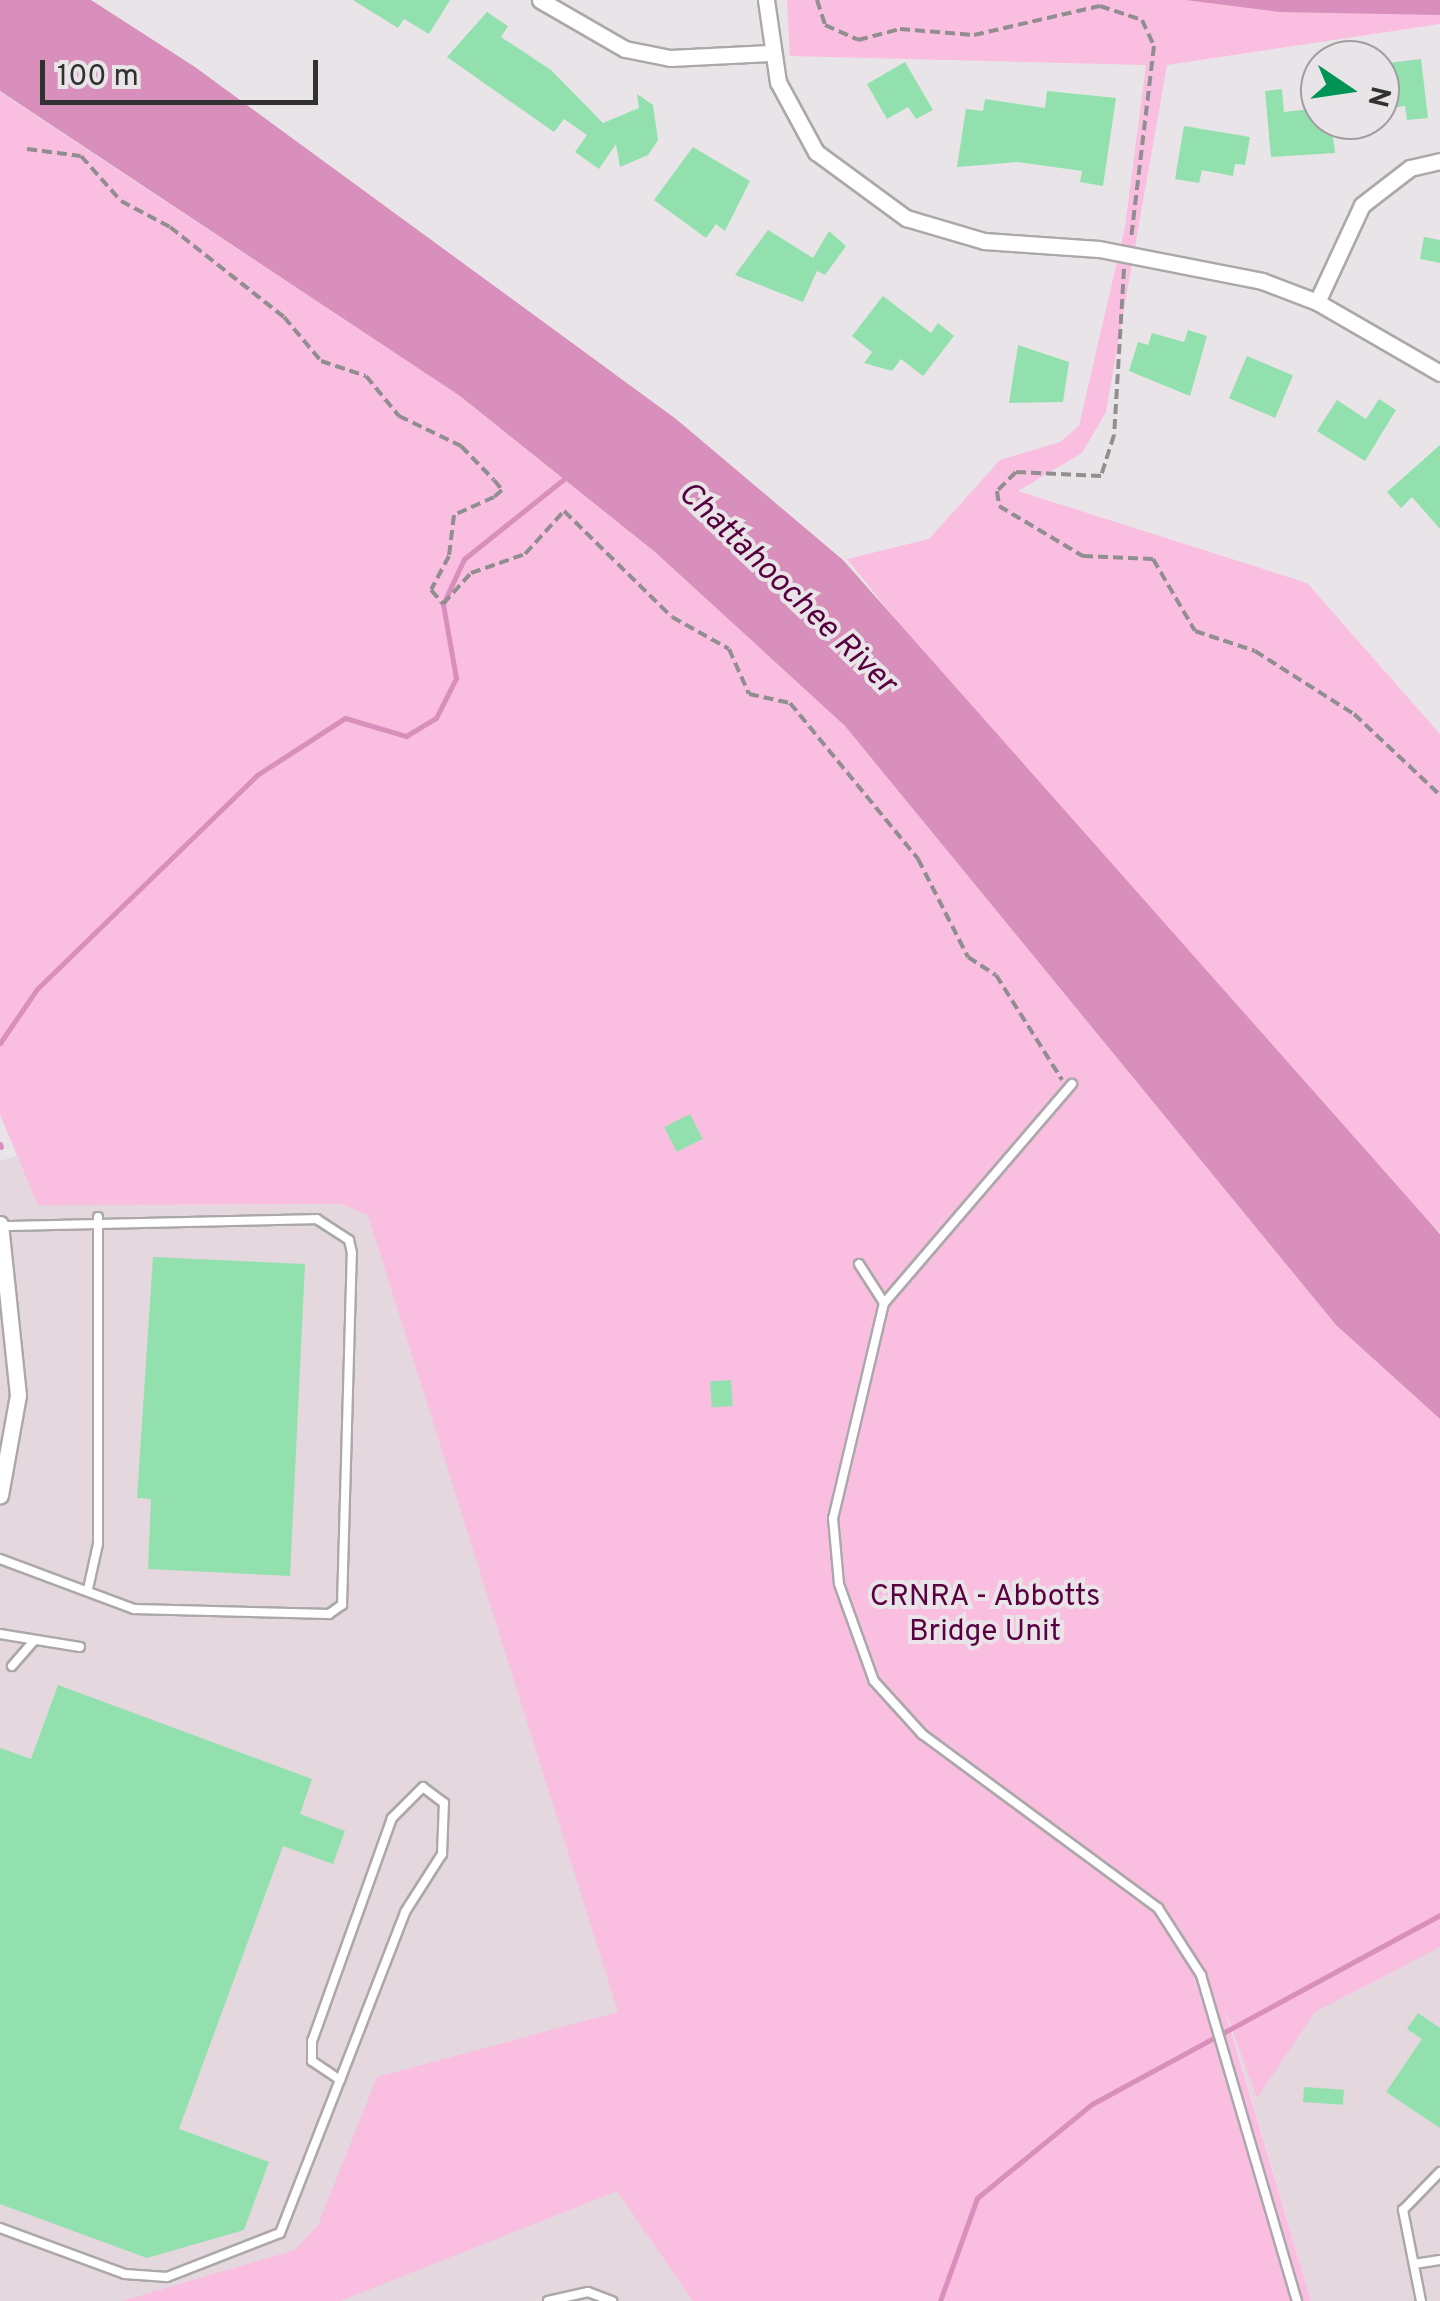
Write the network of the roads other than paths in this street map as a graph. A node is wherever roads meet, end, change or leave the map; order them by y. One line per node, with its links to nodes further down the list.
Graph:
1 (540, 0): 3 (street)
2 (766, 0): 3 (street)
3 (770, 53): 5 (street)
4 (1440, 160): 5 (street)
5 (1317, 302): 6 (street)
6 (1440, 373)
7 (1072, 1084): 11 (lane)
8 (98, 1218): 9 (lane); 14 (lane); 14 (lane)
9 (0, 1225): 12 (street)
10 (860, 1264): 11 (lane)
11 (884, 1303): 26 (lane)
12 (0, 1495)
13 (0, 1559): 14 (lane)
14 (88, 1589)
15 (0, 1634): 16 (lane)
16 (34, 1641): 17 (lane); 18 (lane)
17 (80, 1648)
18 (12, 1666)
19 (340, 2080): 19 (lane); 21 (lane)
20 (1440, 2172): 23 (lane)
21 (0, 2228)
22 (1440, 2260): 23 (lane)
23 (1414, 2264): 27 (lane)
24 (548, 2301): 25 (lane)
25 (612, 2301)
26 (1297, 2301)
27 (1420, 2301)

